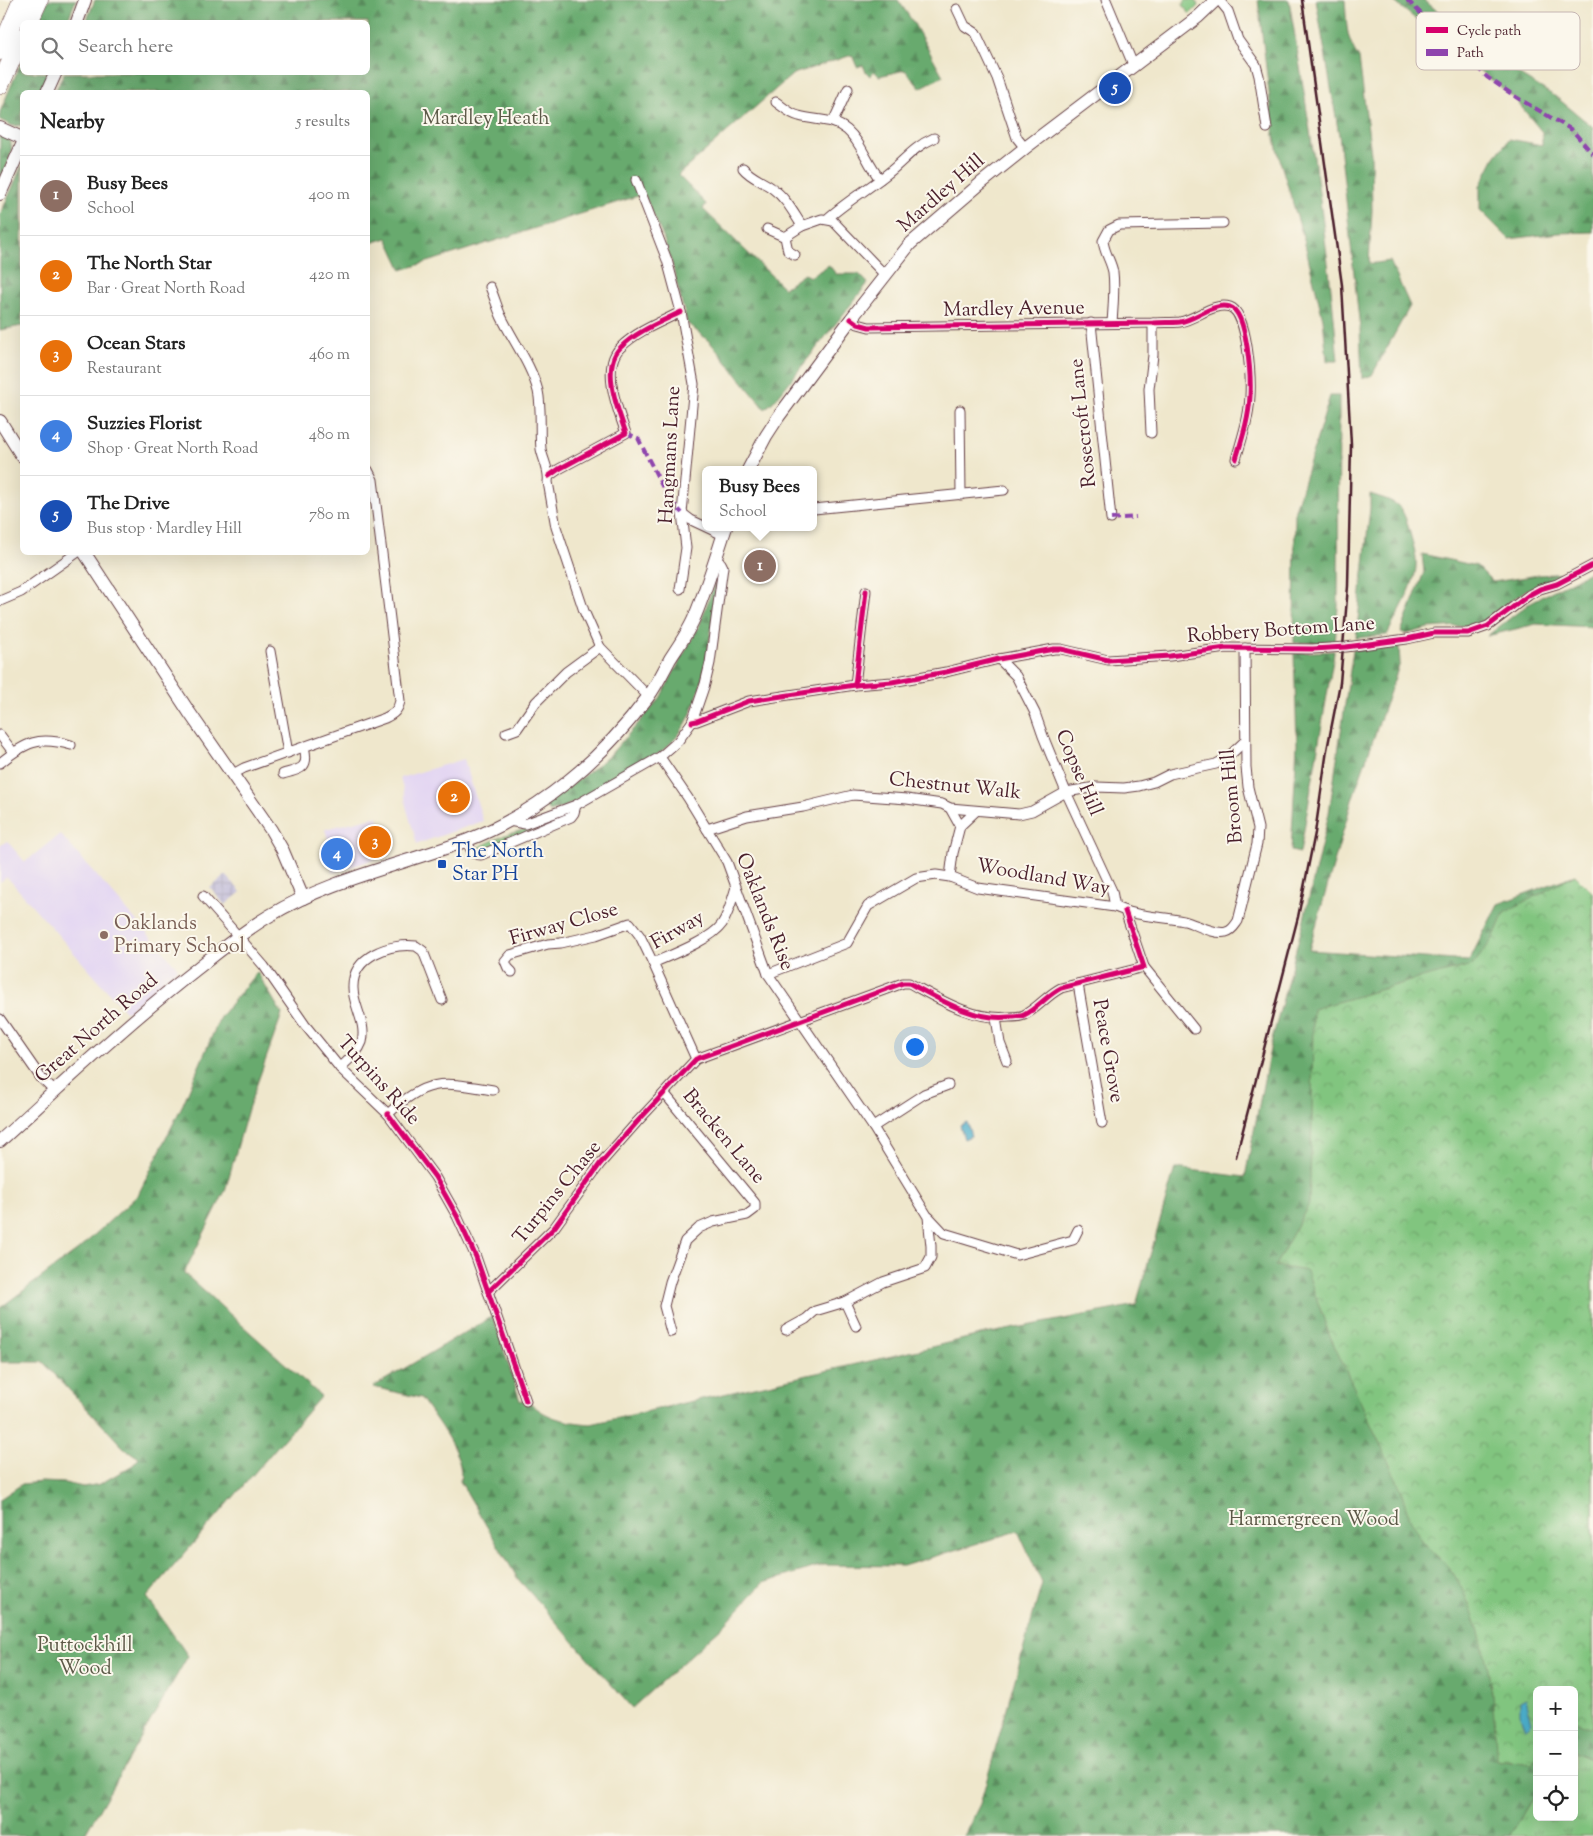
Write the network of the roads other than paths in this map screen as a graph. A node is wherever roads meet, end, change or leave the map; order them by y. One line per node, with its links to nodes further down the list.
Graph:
1 (22, 0): 10 (highway)
2 (39, 0): 7 (highway)
3 (85, 0): 8 (main road)
4 (1106, 0): 11 (street)
5 (1217, 0): 11 (main road, Mardley Hill); 18 (street)
6 (957, 9): 22 (street)
7 (30, 20)
8 (78, 20)
9 (20, 41): 13 (highway)
10 (0, 51)
11 (1134, 67): 22 (main road, Mardley Hill)
12 (55, 75): 15 (main road)
13 (0, 85)
14 (848, 89): 17 (street)
15 (48, 90)
16 (776, 102): 17 (street)
17 (832, 122): 25 (street)
18 (1268, 128)
19 (2, 129): 20 (main road)
20 (20, 137)
21 (934, 138): 25 (street)
22 (1025, 148): 34 (main road, Mardley Hill)
23 (20, 149): 27 (main road)
24 (743, 168): 30 (street)
25 (880, 179): 28 (street)
26 (636, 180): 36 (street, Hangmans Lane)
27 (0, 194)
28 (827, 218): 30 (street); 34 (street)
29 (1223, 223): 39 (street)
30 (802, 226): 32 (street)
31 (767, 229): 32 (street)
32 (785, 237): 33 (street)
33 (795, 255)
34 (885, 275): 37 (main road, Mardley Hill)
35 (490, 287): 48 (street)
36 (681, 312): 48 (street); 52 (street, Hangmans Lane)
37 (851, 319): 38 (street, Mardley Avenue); 46 (main road, Mardley Hill)
38 (1091, 323): 39 (street, Mardley Avenue); 54 (street, Rosecroft Lane)
39 (1112, 323): 40 (street, Mardley Avenue)
40 (1153, 323): 43 (street); 45 (street, Mardley Avenue)
41 (960, 410): 50 (street)
42 (0, 422): 44 (main road)
43 (1151, 433)
44 (20, 453)
45 (1236, 459)
46 (750, 466)
47 (370, 474): 53 (street)
48 (549, 476): 64 (street)
49 (1004, 490): 50 (street)
50 (961, 495): 51 (street)
51 (817, 509)
52 (682, 513): 55 (street); 61 (street, Hangmans Lane)
53 (372, 516): 75 (street)
54 (1111, 519)
55 (702, 524)
56 (724, 531): 59 (main road)
57 (74, 555): 63 (street)
58 (86, 555): 80 (main road)
59 (716, 560): 69 (main road); 70 (street)
60 (1593, 565): 65 (street, Robbery Bottom Lane)
61 (680, 589)
62 (866, 591): 68 (street)
63 (0, 601)
64 (600, 647): 69 (street); 71 (street)
65 (1245, 648): 67 (street, Robbery Bottom Lane); 73 (street, Broom Hill)
66 (270, 650): 77 (street)
67 (1000, 659): 68 (street, Robbery Bottom Lane); 82 (street, Copse Hill)
68 (855, 685): 70 (street, Robbery Bottom Lane)
69 (648, 696): 84 (main road, Great North Road)
70 (692, 722): 78 (street)
71 (506, 733)
72 (0, 735): 76 (street)
73 (1245, 741): 82 (street, Chestnut Walk); 98 (street, Broom Hill)
74 (71, 745): 76 (street)
75 (304, 747): 77 (street); 81 (street)
76 (13, 752): 79 (street)
77 (288, 753): 80 (street)
78 (660, 757): 83 (street); 90 (street, Oaklands Rise)
79 (0, 763)
80 (233, 774): 95 (main road)
81 (282, 774)
82 (1066, 792): 86 (street, Chestnut Walk); 96 (street, Copse Hill)
83 (576, 805): 87 (street); 91 (street)
84 (534, 807): 87 (street); 88 (main road, Great North Road)
85 (950, 808): 86 (street, Chestnut Walk); 89 (street); 90 (street, Chestnut Walk)
86 (976, 811): 89 (street)
87 (543, 817): 88 (street)
88 (509, 821): 91 (main road, Great North Road)
89 (960, 826): 92 (street)
90 (708, 829): 93 (street, Oaklands Rise)
91 (467, 840): 95 (main road, Great North Road)
92 (950, 877): 96 (street, Woodland Way); 103 (street, Woodland Way)
93 (736, 887): 100 (street, Firway); 103 (street, Oaklands Rise)
94 (203, 896): 99 (street, Turpins Ride)
95 (303, 898): 99 (main road, Great North Road)
96 (1115, 907): 97 (street, Woodland Way)
97 (1125, 912): 98 (street, Woodland Way); 101 (street)
98 (1226, 932)
99 (238, 936): 113 (street, Turpins Ride); 116 (main road, Great North Road)
100 (653, 963): 102 (street, Firway Close); 111 (street, Firway)
101 (1144, 967): 104 (street); 109 (street)
102 (512, 972)
103 (768, 974): 108 (street, Oaklands Rise)
104 (1078, 984): 106 (street); 119 (street, Peace Grove)
105 (442, 1000): 113 (street)
106 (996, 1018): 108 (street, Turpins Chase); 112 (street)
107 (0, 1020): 110 (street)
108 (799, 1021): 111 (street, Turpins Chase); 120 (street, Oaklands Rise)
109 (1194, 1029)
110 (3, 1030): 116 (street)
111 (696, 1059): 117 (street, Turpins Chase)
112 (1008, 1061)
113 (340, 1068): 118 (street, Turpins Ride)
114 (948, 1085): 120 (street)
115 (493, 1090): 118 (street)
116 (54, 1091): 121 (main road, Great North Road)
117 (665, 1094): 124 (street, Turpins Chase); 128 (street, Bracken Lane)
118 (388, 1114): 124 (street, Turpins Ride)
119 (1102, 1123)
120 (873, 1127): 122 (street, Oaklands Rise)
121 (0, 1141)
122 (928, 1217): 123 (street); 125 (street, Oaklands Rise)
123 (1078, 1230)
124 (488, 1292): 129 (street, Turpins Ride)
125 (845, 1302): 126 (street); 127 (street, Oaklands Rise)
126 (856, 1326)
127 (786, 1330)
128 (671, 1332)
129 (526, 1402)

